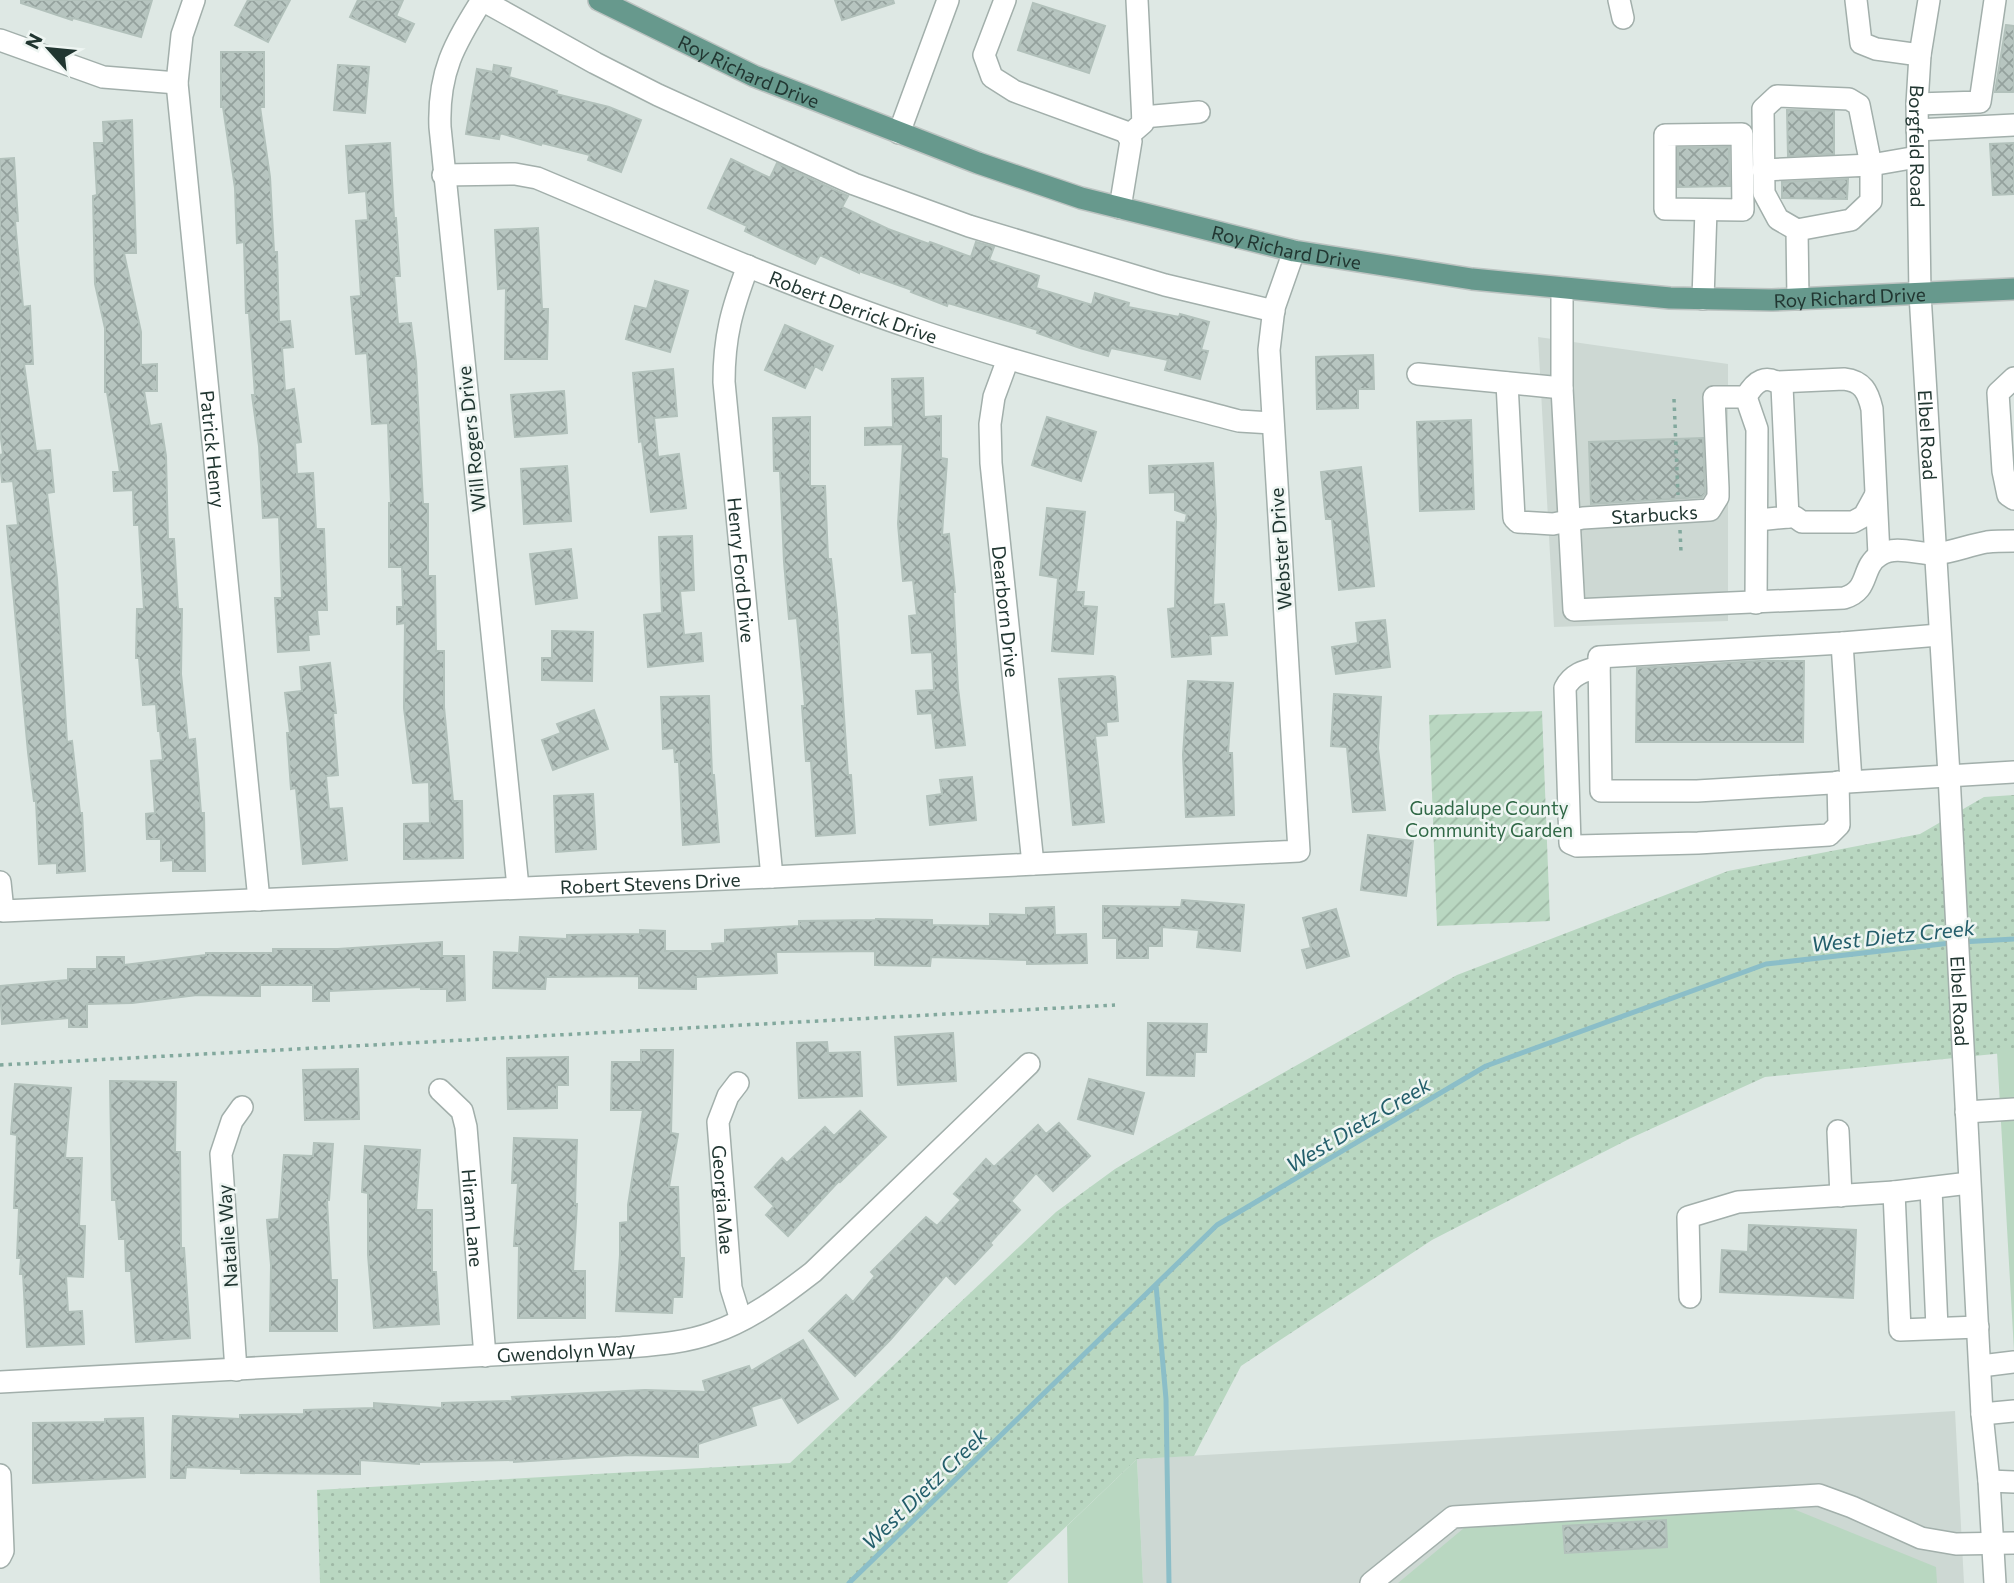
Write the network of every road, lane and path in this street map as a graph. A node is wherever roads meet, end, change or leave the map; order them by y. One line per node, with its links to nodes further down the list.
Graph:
1 (194, 0): 12 (street, Patrick Henry)
2 (482, 0): 23 (street, Will Rogers Drive); 34 (street)
3 (600, 0): 18 (main road, Roy Richard Drive)
4 (948, 0): 18 (street)
5 (1005, 0): 19 (street)
6 (1137, 0): 15 (street)
7 (1856, 0): 11 (street)
8 (1929, 0): 11 (street, Borgfeld Road)
9 (1995, 0): 13 (street)
10 (0, 40): 12 (street)
11 (1920, 55): 13 (street, Borgfeld Road)
12 (177, 83): 66 (street, Patrick Henry)
13 (1917, 104): 17 (street, Borgfeld Road)
14 (1199, 112): 15 (street)
15 (1143, 117): 19 (street)
16 (2014, 125): 17 (street)
17 (1917, 130): 20 (street, Borgfeld Road)
18 (899, 133): 24 (main road, Roy Richard Drive)
19 (1128, 136): 24 (street)
20 (1917, 157): 21 (street); 31 (street, Borgfeld Road)
21 (1871, 164): 22 (street); 22 (street); 26 (street)
22 (1763, 170): 26 (street)
23 (443, 175): 28 (street, Robert Derrick Drive); 65 (street, Will Rogers Drive)
24 (1120, 208): 27 (main road, Roy Richard Drive)
25 (1706, 210): 25 (street); 32 (street)
26 (1797, 230): 33 (street)
27 (1294, 251): 29 (main road, Roy Richard Drive); 34 (street, Webster Drive)
28 (748, 266): 35 (street, Robert Derrick Drive); 63 (street, Henry Ford Drive)
29 (1562, 288): 32 (main road, Roy Richard Drive); 40 (street)
30 (2014, 289): 31 (main road, Roy Richard Drive)
31 (1920, 294): 33 (main road, Roy Richard Drive); 52 (street, Elbel Road)
32 (1703, 299): 33 (main road, Roy Richard Drive)
33 (1798, 299)
34 (1274, 311): 43 (street, Webster Drive)
35 (1008, 359): 43 (street, Robert Derrick Drive); 62 (street, Dearborn Drive)
36 (1418, 374): 39 (street)
37 (2014, 378): 45 (street)
38 (1777, 382): 41 (street); 44 (street); 47 (street)
39 (1507, 383): 40 (street); 49 (street, Starbucks)
40 (1562, 388): 49 (street)
41 (1746, 397): 46 (street, Starbucks); 48 (street)
42 (1674, 399): 46 (path)
43 (1272, 423): 61 (street, Webster Drive)
44 (1875, 496): 47 (street); 53 (street)
45 (2014, 499)
46 (1679, 513): 49 (street, Starbucks); 51 (path)
47 (1792, 517): 48 (street)
48 (1758, 520): 54 (street)
49 (1569, 521): 54 (street)
50 (2014, 541): 52 (street)
51 (1681, 552)
52 (1935, 554): 53 (street); 55 (street, Elbel Road)
53 (1879, 555): 54 (street)
54 (1756, 603)
55 (1939, 635): 56 (street); 59 (street, Elbel Road)
56 (1842, 643): 57 (street); 60 (street)
57 (1599, 667): 60 (street); 60 (street)
58 (2014, 772): 59 (street)
59 (1949, 775): 60 (street); 74 (street, Elbel Road)
60 (1844, 781)
61 (1300, 850): 62 (street, Robert Stevens Drive)
62 (1034, 863): 63 (street, Robert Stevens Drive)
63 (772, 877): 65 (street, Robert Stevens Drive)
64 (0, 882): 66 (street, Robert Stevens Drive)
65 (518, 887): 66 (street, Robert Stevens Drive)
66 (259, 900)
67 (1115, 1005): 69 (path)
68 (1029, 1064): 81 (street, Gwendolyn Way)
69 (0, 1065)
70 (738, 1083): 81 (street, Georgia Mae)
71 (440, 1090): 84 (street, Hiram Lane)
72 (242, 1107): 87 (street, Natalie Way)
73 (2014, 1109): 74 (street)
74 (1966, 1112): 76 (street, Elbel Road)
75 (1838, 1131): 79 (street)
76 (1969, 1183): 77 (street); 82 (street, Elbel Road)
77 (1931, 1189): 78 (street); 83 (street)
78 (1894, 1192): 79 (street); 83 (street)
79 (1841, 1196): 80 (street)
80 (1690, 1297)
81 (741, 1320): 84 (street, Gwendolyn Way)
82 (1978, 1327): 83 (street); 86 (street, Elbel Road)
83 (1937, 1328)
84 (485, 1356): 87 (street, Gwendolyn Way)
85 (2014, 1362): 86 (street)
86 (1981, 1366): 90 (street, Elbel Road)
87 (236, 1370): 88 (street, Gwendolyn Way)
88 (0, 1382)
89 (2014, 1411): 90 (street)
90 (1982, 1413): 92 (street, Elbel Road)
91 (0, 1475): 96 (street)
92 (1989, 1481): 93 (street); 94 (street, Elbel Road)
93 (2014, 1482)
94 (1992, 1543): 95 (street); 97 (street); 98 (street, Elbel Road)
95 (2014, 1543)
96 (0, 1557)
97 (1371, 1583)
98 (1994, 1583): 99 (street)
99 (2003, 1583)

